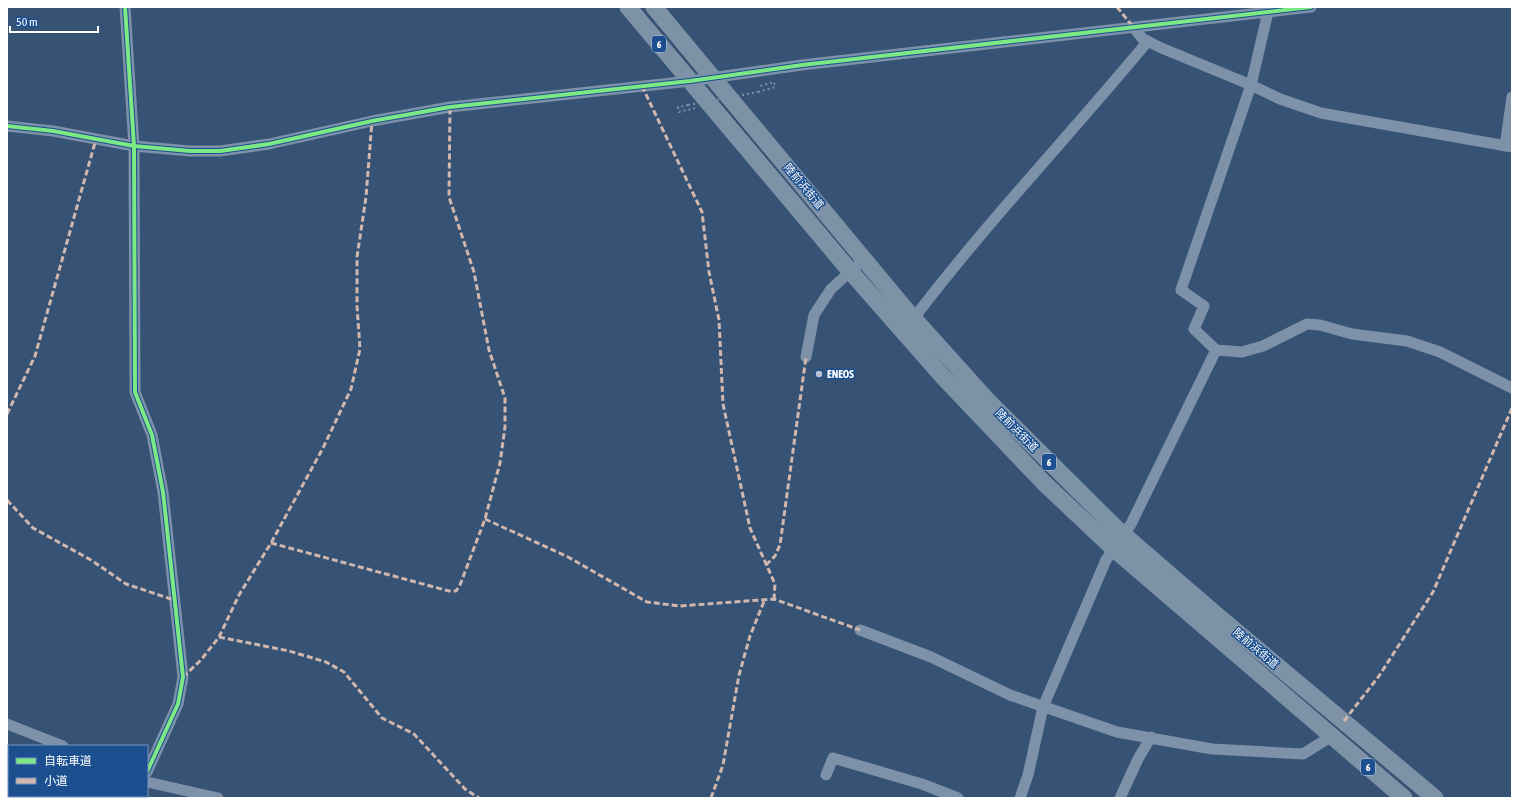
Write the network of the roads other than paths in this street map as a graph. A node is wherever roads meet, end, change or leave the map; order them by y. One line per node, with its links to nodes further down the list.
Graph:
1 (125, 7): 13 (street)
2 (628, 7): 9 (highway, 陸前浜街道 / 6)
3 (654, 7): 8 (highway, 陸前浜街道 / 6)
4 (1311, 7): 5 (street)
5 (1268, 12): 6 (street); 10 (street)
6 (1134, 28): 7 (street); 8 (street)
7 (1148, 41): 10 (street); 17 (street)
8 (712, 77): 9 (street); 15 (highway, 陸前浜街道 / 6)
9 (690, 81): 13 (street); 16 (highway, 陸前浜街道 / 6)
10 (1251, 85): 14 (street); 18 (street)
11 (1512, 96): 14 (street)
12 (7, 126): 13 (street)
13 (134, 146): 29 (street)
14 (1509, 146)
15 (864, 259): 16 (street); 17 (highway, 陸前浜街道 / 6)
16 (850, 270): 19 (street); 22 (highway, 陸前浜街道 / 6)
17 (914, 318): 21 (highway, 陸前浜街道 / 6)
18 (1216, 350): 20 (street); 21 (street)
19 (806, 357)
20 (1512, 388)
21 (1124, 534): 22 (street); 37 (highway, 陸前浜街道 / 6)
22 (1114, 549): 24 (street); 26 (highway, 陸前浜街道 / 6)
23 (860, 630): 24 (street)
24 (1043, 707): 27 (street); 34 (street)
25 (7, 724): 28 (street)
26 (1332, 736): 27 (street); 36 (highway, 陸前浜街道 / 6)
27 (1151, 737): 35 (street)
28 (60, 745)
29 (148, 770)
30 (826, 775): 33 (street)
31 (148, 782): 32 (street)
32 (218, 798)
33 (958, 798)
34 (1020, 798)
35 (1120, 798)
36 (1404, 798)
37 (1435, 798)

